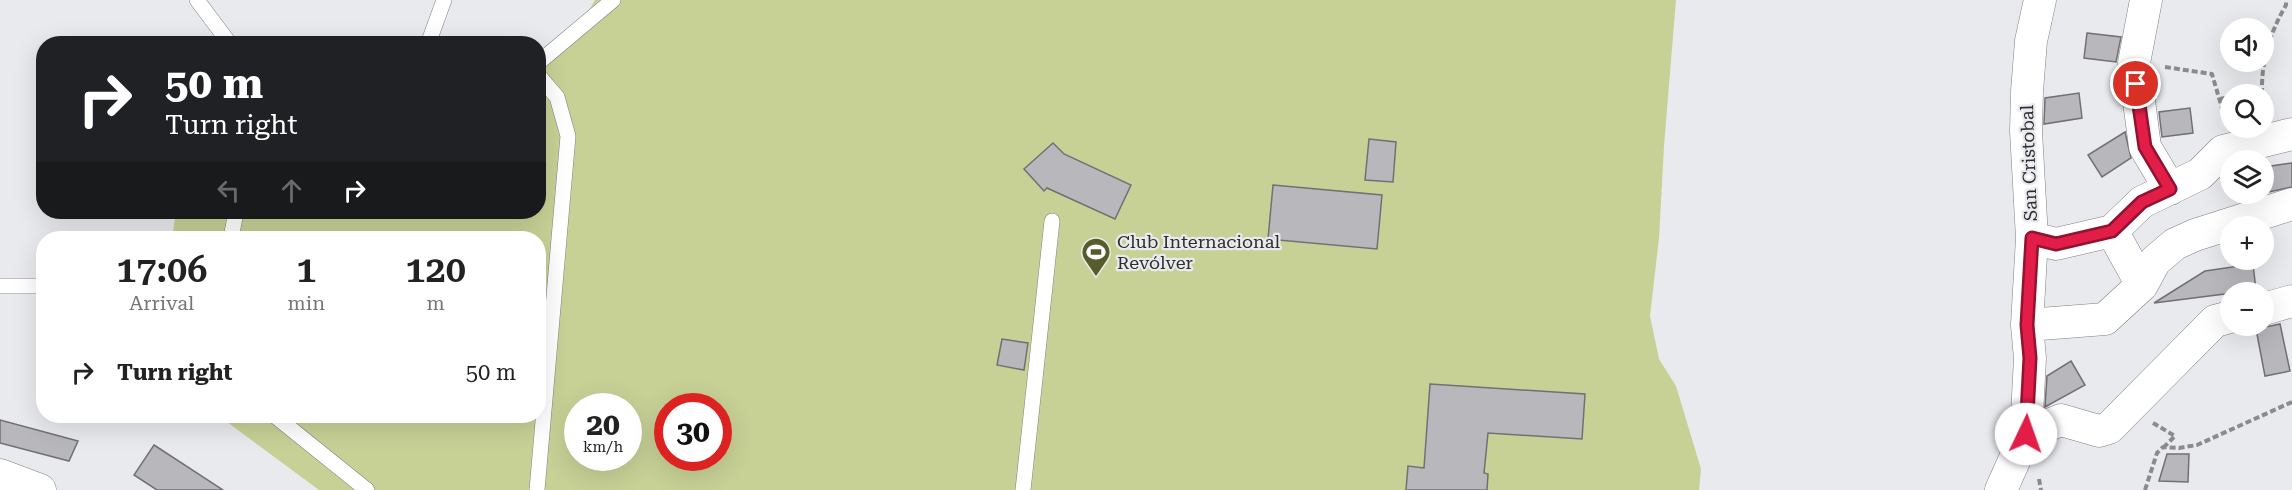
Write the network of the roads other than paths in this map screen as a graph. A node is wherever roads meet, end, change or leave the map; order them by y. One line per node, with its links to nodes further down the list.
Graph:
1 (197, 0): 6 (lane)
2 (444, 0): 7 (lane)
3 (612, 0): 8 (lane)
4 (2040, 0): 15 (street, San Cristobal)
5 (2146, 0): 11 (street)
6 (224, 36)
7 (431, 36)
8 (546, 56)
9 (546, 85): 23 (lane)
10 (2292, 134): 11 (street)
11 (2170, 189): 14 (street)
12 (2292, 204): 16 (street)
13 (1052, 221): 31 (lane)
14 (2112, 231): 15 (street); 16 (street)
15 (2032, 238): 22 (street, San Cristobal)
16 (2142, 285): 22 (street)
17 (0, 286): 18 (lane)
18 (36, 286)
19 (2292, 301): 20 (street)
20 (2274, 306)
21 (2220, 320): 26 (street)
22 (2027, 325): 26 (street, San Cristobal)
23 (546, 387)
24 (284, 423): 29 (lane)
25 (543, 423): 30 (lane)
26 (2026, 434): 32 (street, San Cristobal)
27 (0, 475): 28 (street)
28 (40, 490)
29 (368, 490)
30 (537, 490)
31 (1023, 490)
32 (2001, 490)

